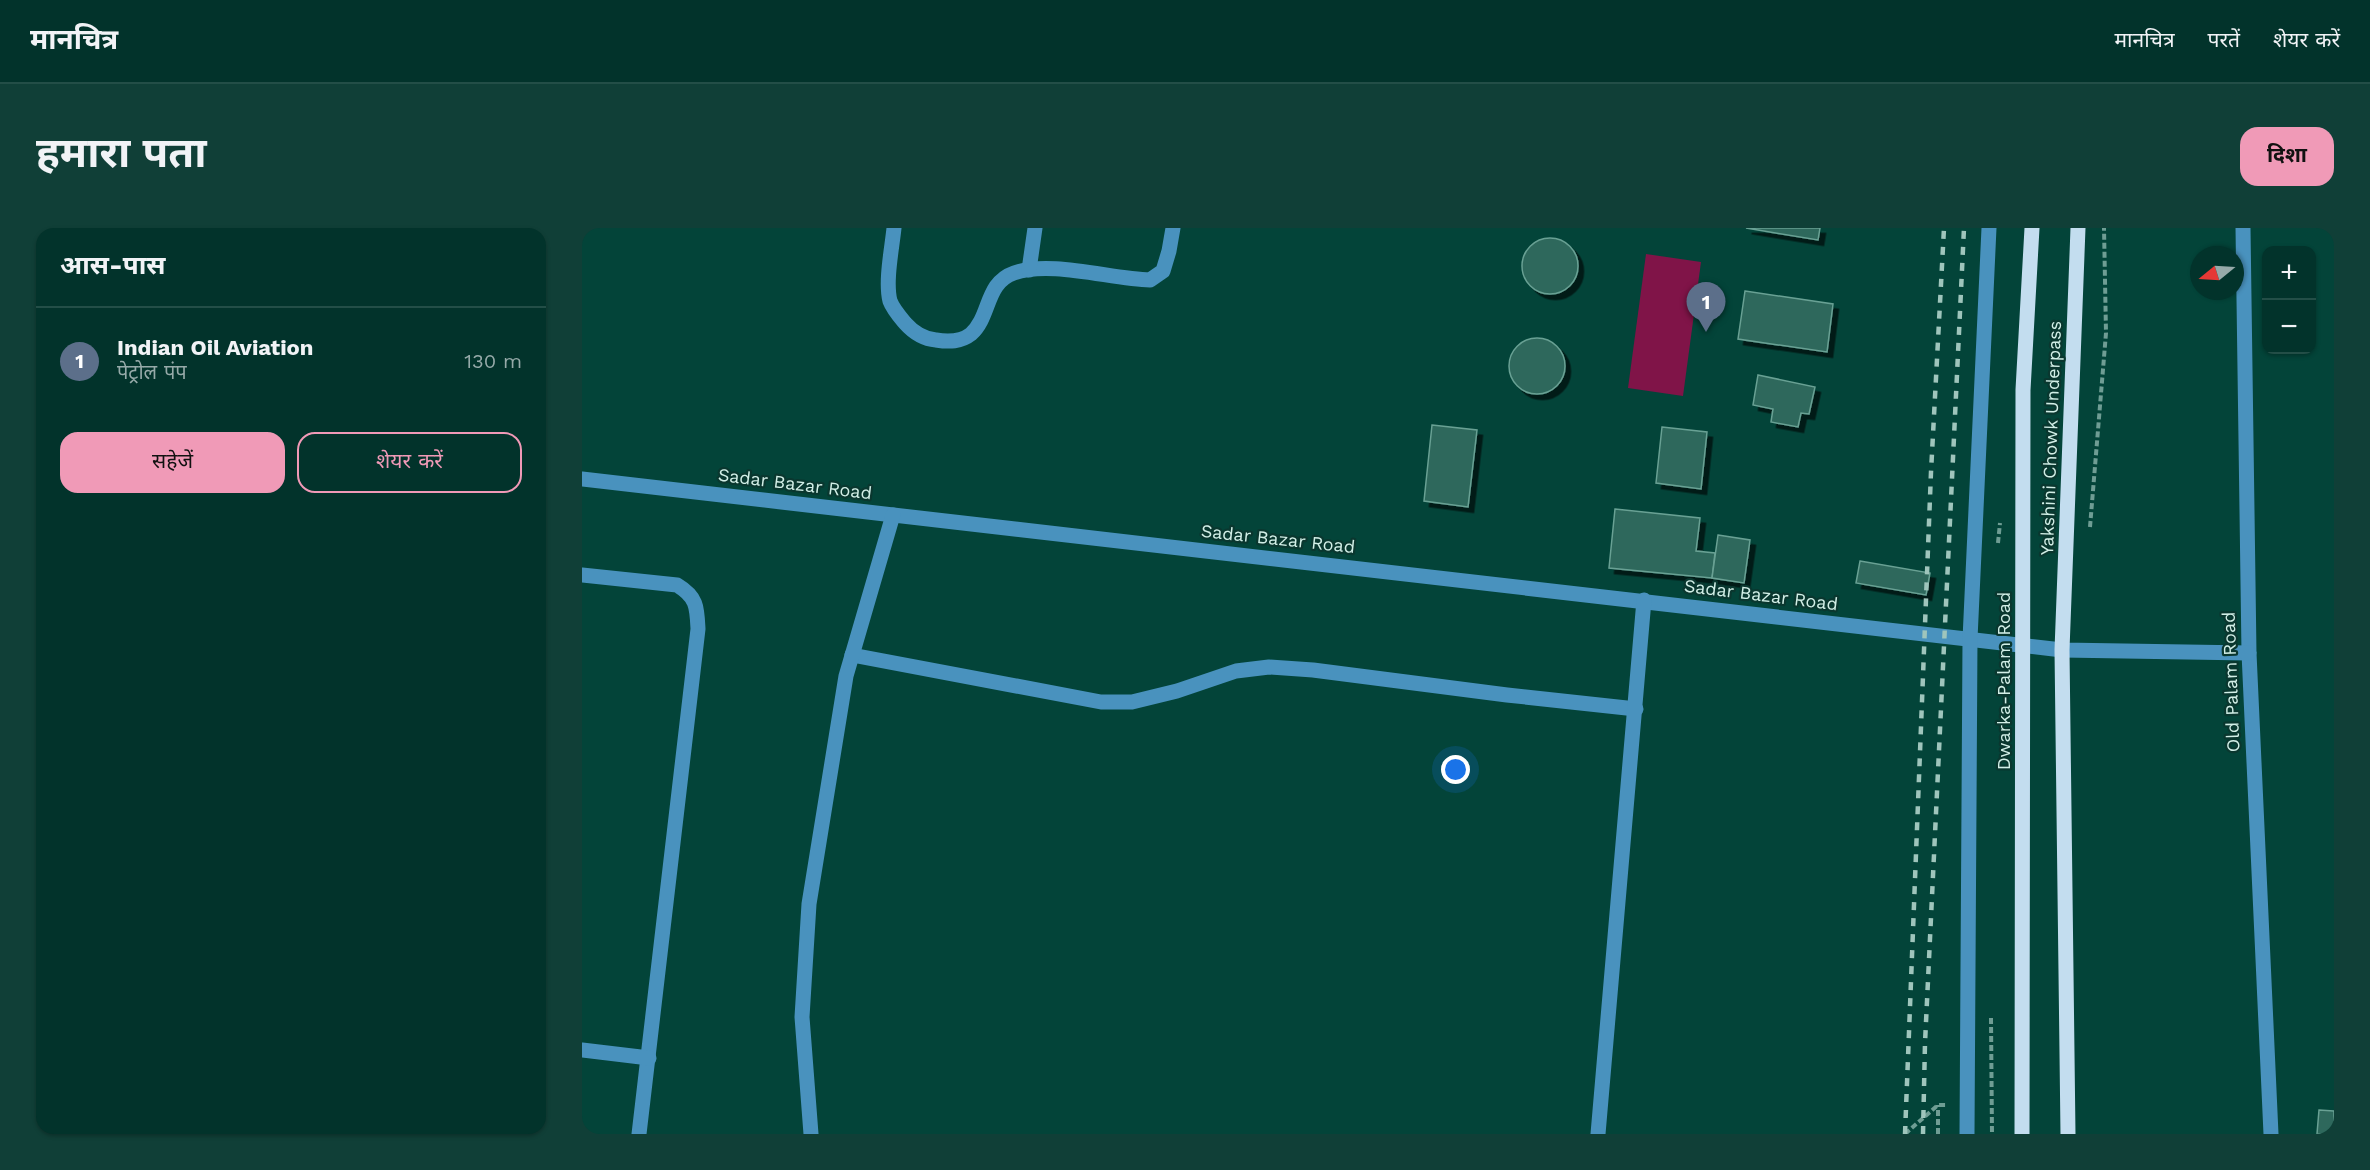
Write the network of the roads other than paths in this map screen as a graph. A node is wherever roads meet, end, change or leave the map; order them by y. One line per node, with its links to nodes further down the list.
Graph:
1 (894, 228): 8 (street)
2 (1035, 228): 8 (street)
3 (1173, 228): 8 (street)
4 (1989, 228): 13 (street)
5 (2032, 228): 14 (main road, Dwarka-Palam Road)
6 (2078, 228): 15 (main road, Yakshini Chowk Underpass)
7 (2243, 228): 16 (street, Old Palam Road)
8 (1029, 270)
9 (582, 479): 10 (street, Sadar Bazar Road)
10 (893, 515): 12 (street, Sadar Bazar Road); 17 (street)
11 (582, 575): 20 (street)
12 (1644, 600): 13 (street, Sadar Bazar Road); 18 (street)
13 (1970, 639): 14 (street, Sadar Bazar Road); 24 (street)
14 (2024, 646): 15 (street, Sadar Bazar Road); 25 (main road, Dwarka-Palam Road)
15 (2062, 650): 16 (street, Sadar Bazar Road); 26 (main road)
16 (2249, 652): 27 (street, Old Palam Road)
17 (852, 655): 18 (street); 22 (street)
18 (1636, 709): 23 (street)
19 (582, 1050): 20 (street)
20 (649, 1058): 21 (street)
21 (639, 1134)
22 (811, 1134)
23 (1598, 1134)
24 (1968, 1134)
25 (2022, 1134)
26 (2068, 1134)
27 (2271, 1134)

